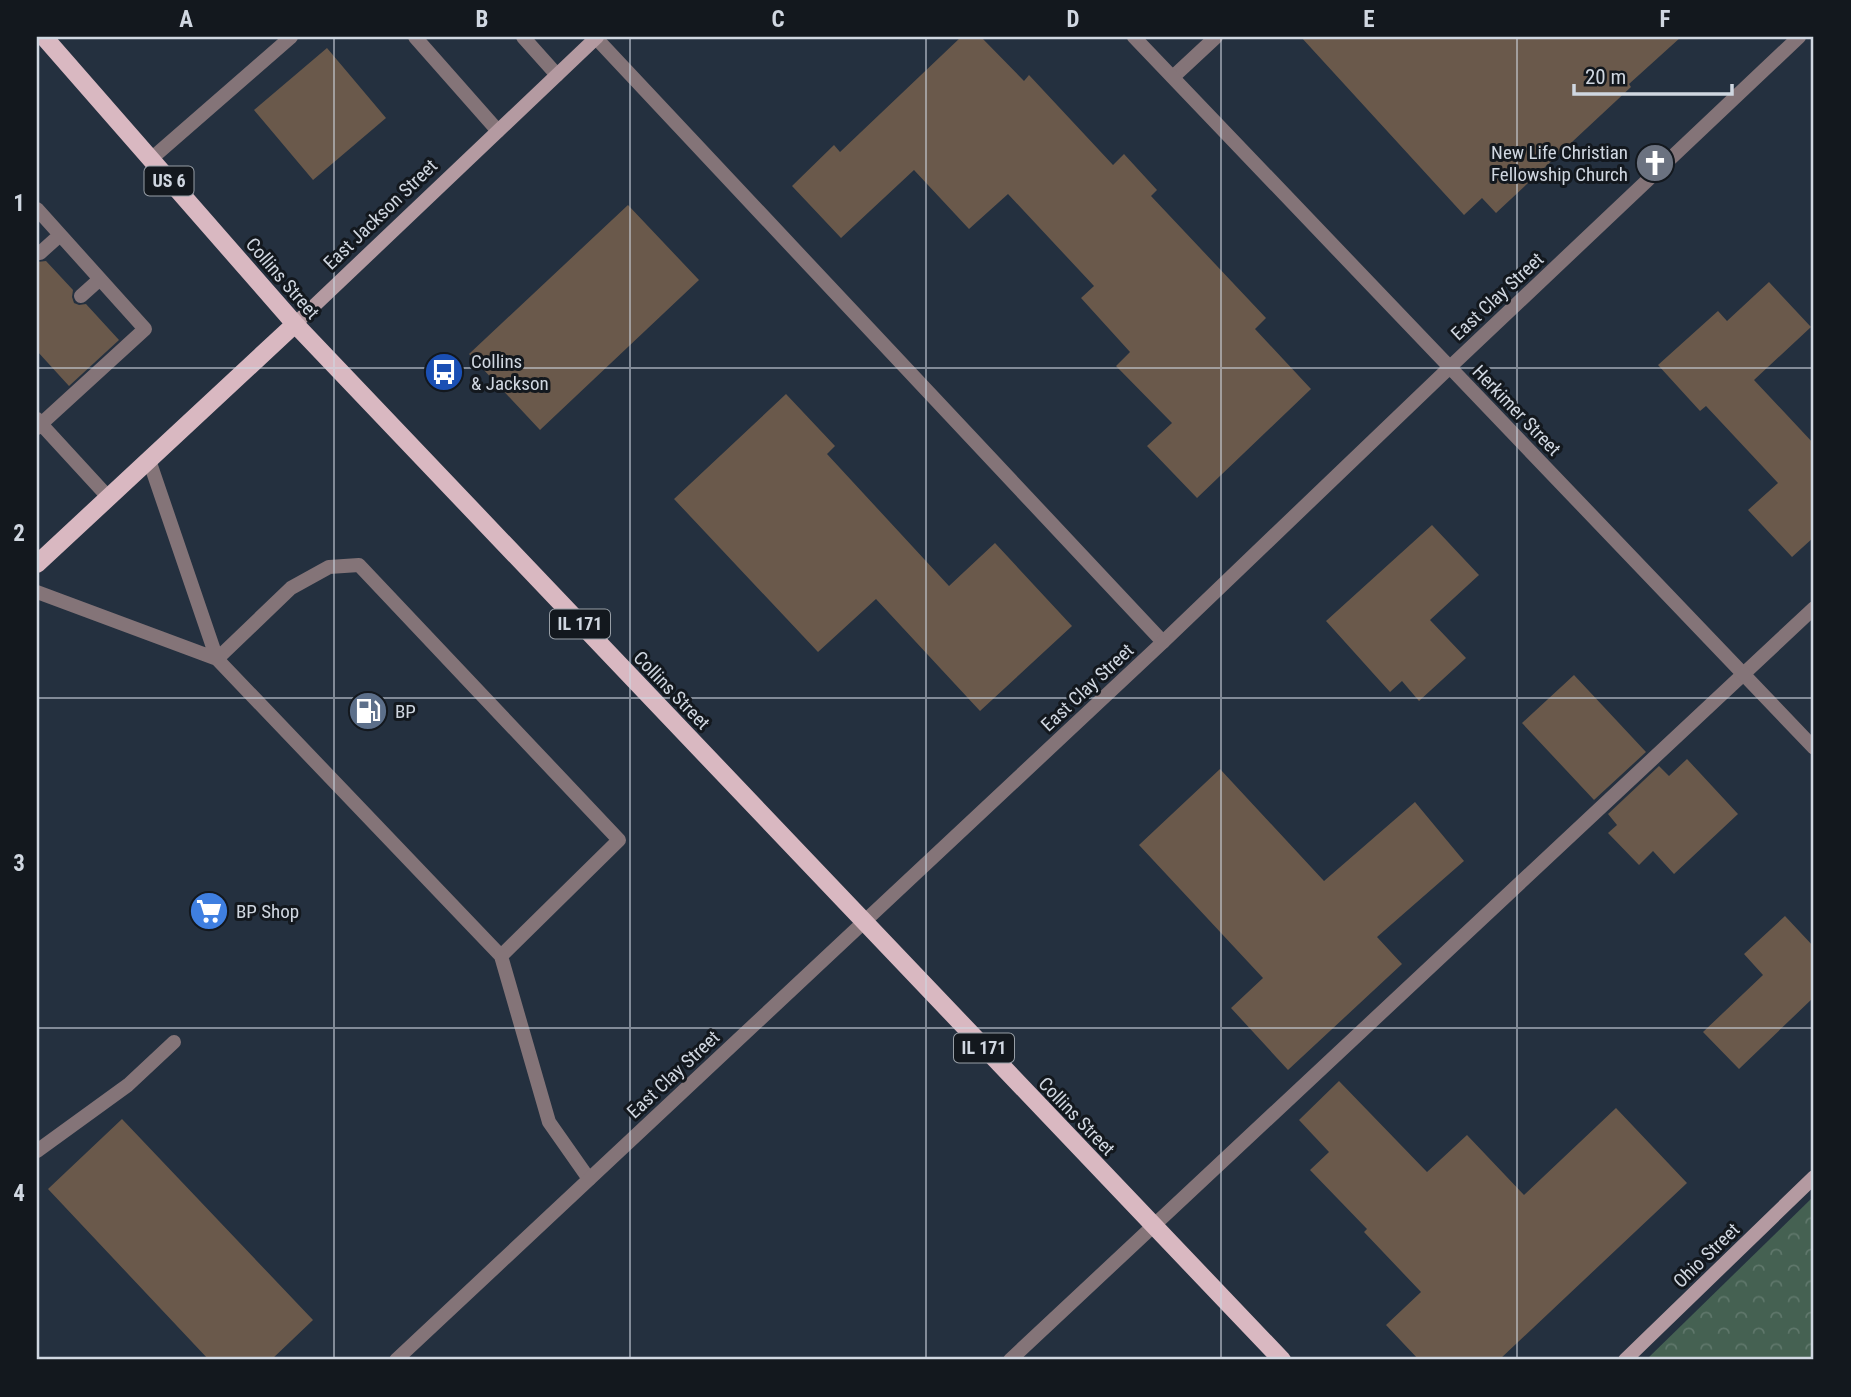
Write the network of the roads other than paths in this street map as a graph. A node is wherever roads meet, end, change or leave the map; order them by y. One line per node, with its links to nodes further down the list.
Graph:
1 (44, 37): 12 (main road, Collins Street / US 6)
2 (291, 37): 12 (street)
3 (415, 37): 11 (street)
4 (523, 37): 9 (street)
5 (597, 37): 9 (street, East Jackson Street); 26 (street)
6 (1134, 37): 10 (street, Herkimer Street)
7 (1216, 37): 10 (street)
8 (1799, 37): 19 (street, East Clay Street)
9 (557, 75): 11 (street, East Jackson Street)
10 (1173, 77): 19 (street, Herkimer Street)
11 (498, 131): 18 (street, East Jackson Street)
12 (151, 159): 18 (main road, Collins Street / US 6)
13 (37, 209): 14 (street)
14 (60, 235): 15 (street); 16 (street)
15 (40, 253)
16 (100, 279): 17 (street); 20 (street)
17 (81, 296)
18 (295, 324): 21 (main road, East Jackson Street); 30 (main road, Collins Street / IL 171)
19 (1450, 367): 26 (street, East Clay Street); 28 (street, Herkimer Street)
20 (38, 423): 22 (street)
21 (149, 460): 22 (main road, East Jackson Street); 27 (street)
22 (109, 498): 23 (main road, East Jackson Street)
23 (37, 564)
24 (37, 592): 27 (street)
25 (1814, 608): 28 (street)
26 (1163, 642): 30 (street, East Clay Street)
27 (217, 659): 31 (street); 31 (street)
28 (1743, 674): 29 (street, Herkimer Street); 36 (street)
29 (1814, 748)
30 (864, 923): 35 (street, East Clay Street); 36 (main road, Collins Street / IL 171)
31 (500, 956): 35 (street)
32 (174, 1042): 33 (street)
33 (37, 1152)
34 (1814, 1177): 40 (street, Ohio Street)
35 (589, 1179): 37 (street, East Clay Street)
36 (1153, 1224): 38 (street); 39 (main road, Collins Street / IL 171)
37 (396, 1360)
38 (1010, 1360)
39 (1282, 1360)
40 (1625, 1360)

